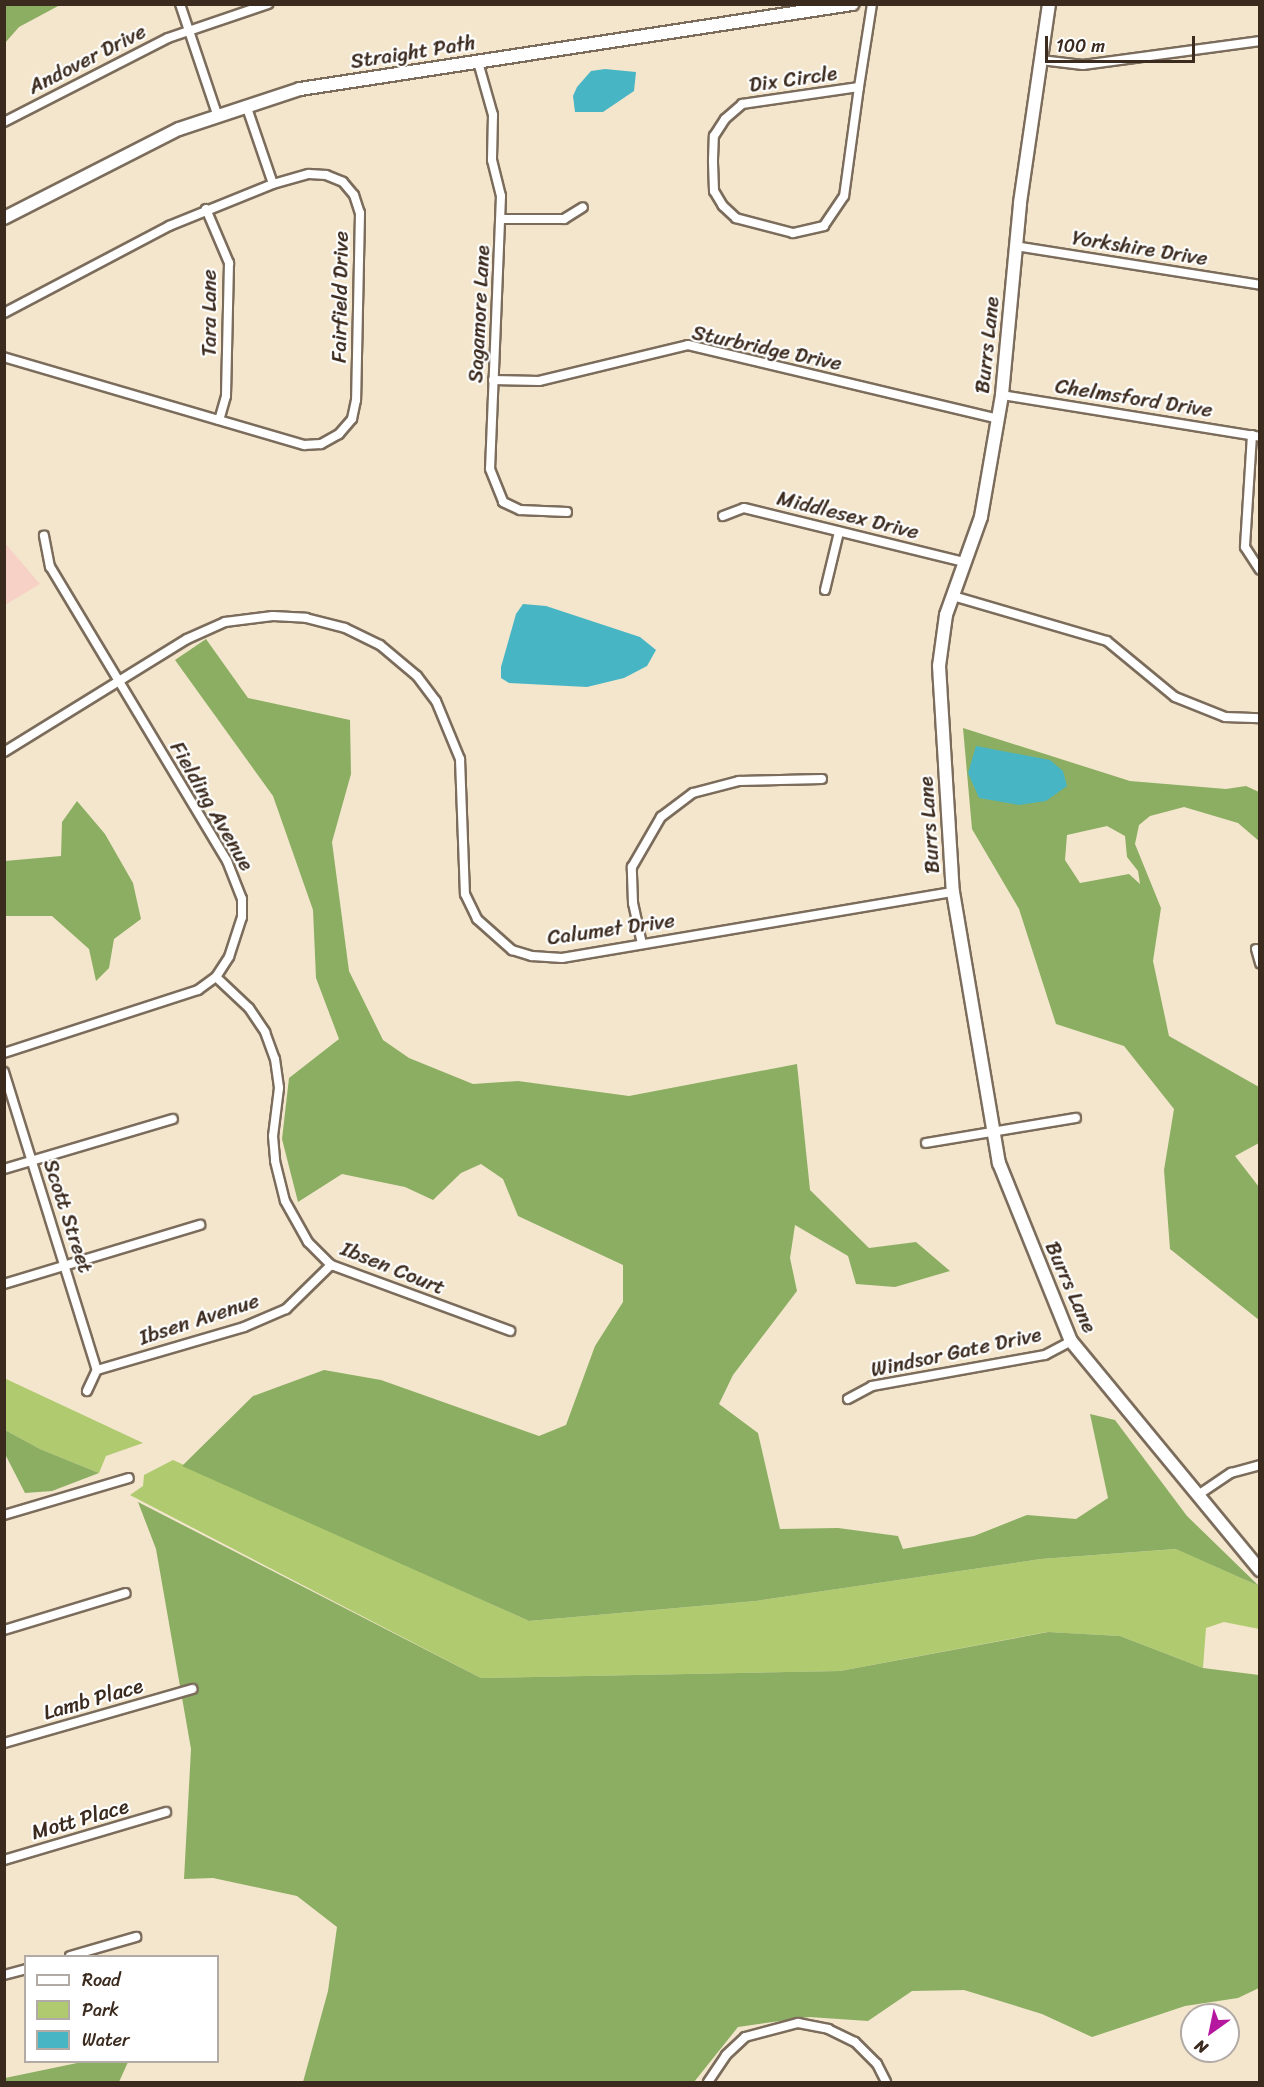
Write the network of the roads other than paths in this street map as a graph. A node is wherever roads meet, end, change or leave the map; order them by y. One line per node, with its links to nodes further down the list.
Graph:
1 (180, 4): 7 (street)
2 (268, 4): 7 (street, Andover Drive)
3 (872, 4): 11 (street, Dix Circle)
4 (1049, 4): 9 (street, Burrs Lane)
5 (847, 5): 6 (street, Straight Path)
6 (767, 10): 10 (street, Straight Path)
7 (188, 30): 13 (street); 14 (street, Andover Drive)
8 (1260, 41): 9 (street)
9 (1041, 60): 20 (street, Burrs Lane)
10 (478, 62): 12 (street, Straight Path); 19 (street, Sagamore Lane)
11 (859, 87): 11 (street, Dix Circle)
12 (246, 105): 13 (street, Straight Path); 15 (street)
13 (217, 114): 18 (street, Straight Path)
14 (4, 122)
15 (273, 183): 17 (street, Fairfield Drive); 27 (street, Fairfield Drive)
16 (583, 207): 19 (street)
17 (206, 209): 22 (street, Fairfield Drive); 27 (street, Tara Lane)
18 (4, 218)
19 (501, 219): 24 (street, Sagamore Lane)
20 (1015, 246): 21 (street, Yorkshire Drive); 25 (street, Burrs Lane)
21 (1260, 285)
22 (4, 313)
23 (4, 357): 27 (street, Fairfield Drive)
24 (493, 380): 26 (street, Sturbridge Drive); 29 (street, Sagamore Lane)
25 (1002, 395): 26 (street, Burrs Lane); 28 (street, Chelmsford Drive)
26 (998, 419): 33 (street, Burrs Lane)
27 (219, 420)
28 (1256, 436): 34 (street)
29 (567, 512)
30 (723, 516): 31 (street, Middlesex Drive)
31 (839, 532): 33 (street, Middlesex Drive); 35 (street)
32 (44, 536): 37 (street, Fielding Avenue)
33 (964, 562): 36 (street, Burrs Lane)
34 (1260, 570)
35 (825, 590)
36 (953, 596): 38 (street); 41 (street, Burrs Lane)
37 (117, 682): 39 (street, Calumet Drive); 42 (street, Calumet Drive); 45 (street, Fielding Avenue)
38 (1260, 718)
39 (4, 752)
40 (822, 780): 42 (street)
41 (953, 892): 42 (street, Calumet Drive); 50 (street, Burrs Lane)
42 (642, 944)
43 (1256, 949): 44 (street)
44 (1260, 963)
45 (216, 977): 46 (street); 55 (street, Ibsen Court)
46 (4, 1053)
47 (4, 1072): 52 (street, Scott Street)
48 (1076, 1118): 50 (street)
49 (173, 1119): 52 (street)
50 (991, 1132): 51 (street); 59 (street, Burrs Lane)
51 (926, 1143)
52 (31, 1160): 53 (street); 56 (street, Scott Street)
53 (4, 1168)
54 (200, 1225): 56 (street)
55 (331, 1265): 58 (street, Ibsen Court); 60 (street, Ibsen Avenue)
56 (65, 1266): 57 (street); 60 (street, Scott Street)
57 (4, 1284)
58 (510, 1331)
59 (1071, 1341): 62 (street, Windsor Gate Drive); 65 (street, Burrs Lane)
60 (97, 1370): 61 (street)
61 (87, 1391)
62 (848, 1399)
63 (1260, 1465): 65 (street)
64 (129, 1478): 66 (street)
65 (1198, 1495): 67 (street, Burrs Lane)
66 (4, 1515)
67 (1260, 1570)
68 (126, 1593): 69 (street)
69 (4, 1630)
70 (192, 1689): 71 (street, Lamb Place)
71 (4, 1743)
72 (166, 1812): 73 (street, Mott Place)
73 (4, 1860)
74 (136, 1937): 75 (street)
75 (77, 1955)
76 (24, 1970): 77 (street)
77 (4, 1975)
78 (708, 2082): 79 (street)
79 (886, 2082)

